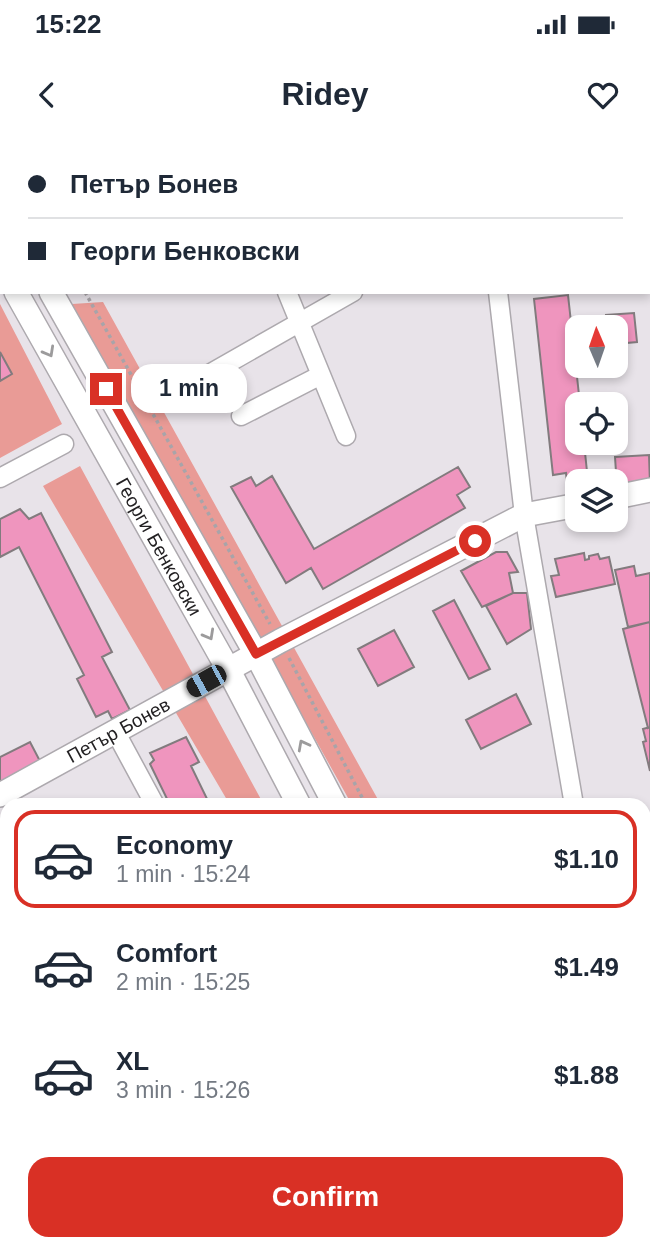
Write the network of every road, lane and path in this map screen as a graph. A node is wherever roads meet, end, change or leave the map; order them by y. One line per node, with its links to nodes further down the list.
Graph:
1 (17, 294): 20 (street, Георги Бенковски, one-way to 20)
2 (52, 294): 19 (street, Георги Бенковски)
3 (86, 294): 18 (path)
4 (288, 294): 7 (street)
5 (349, 294): 7 (street)
6 (498, 294): 17 (street)
7 (299, 322): 8 (street); 9 (street)
8 (321, 375): 10 (street); 11 (street)
9 (174, 394)
10 (241, 416)
11 (346, 436)
12 (64, 444): 13 (street)
13 (0, 478)
14 (650, 490): 15 (street)
15 (628, 495)
16 (565, 508): 17 (street, Петър Бонев)
17 (524, 516): 18 (street, Петър Бонев); 27 (street)
18 (280, 641): 19 (street, Петър Бонев); 26 (path)
19 (256, 654): 20 (street, Петър Бонев); 25 (street, Георги Бенковски, one-way to 19)
20 (228, 668): 21 (street, Петър Бонев); 24 (street, Георги Бенковски)
21 (115, 731): 22 (street, Петър Бонев); 23 (street)
22 (0, 795)
23 (151, 798)
24 (295, 798)
25 (331, 798)
26 (362, 798)
27 (573, 798)

